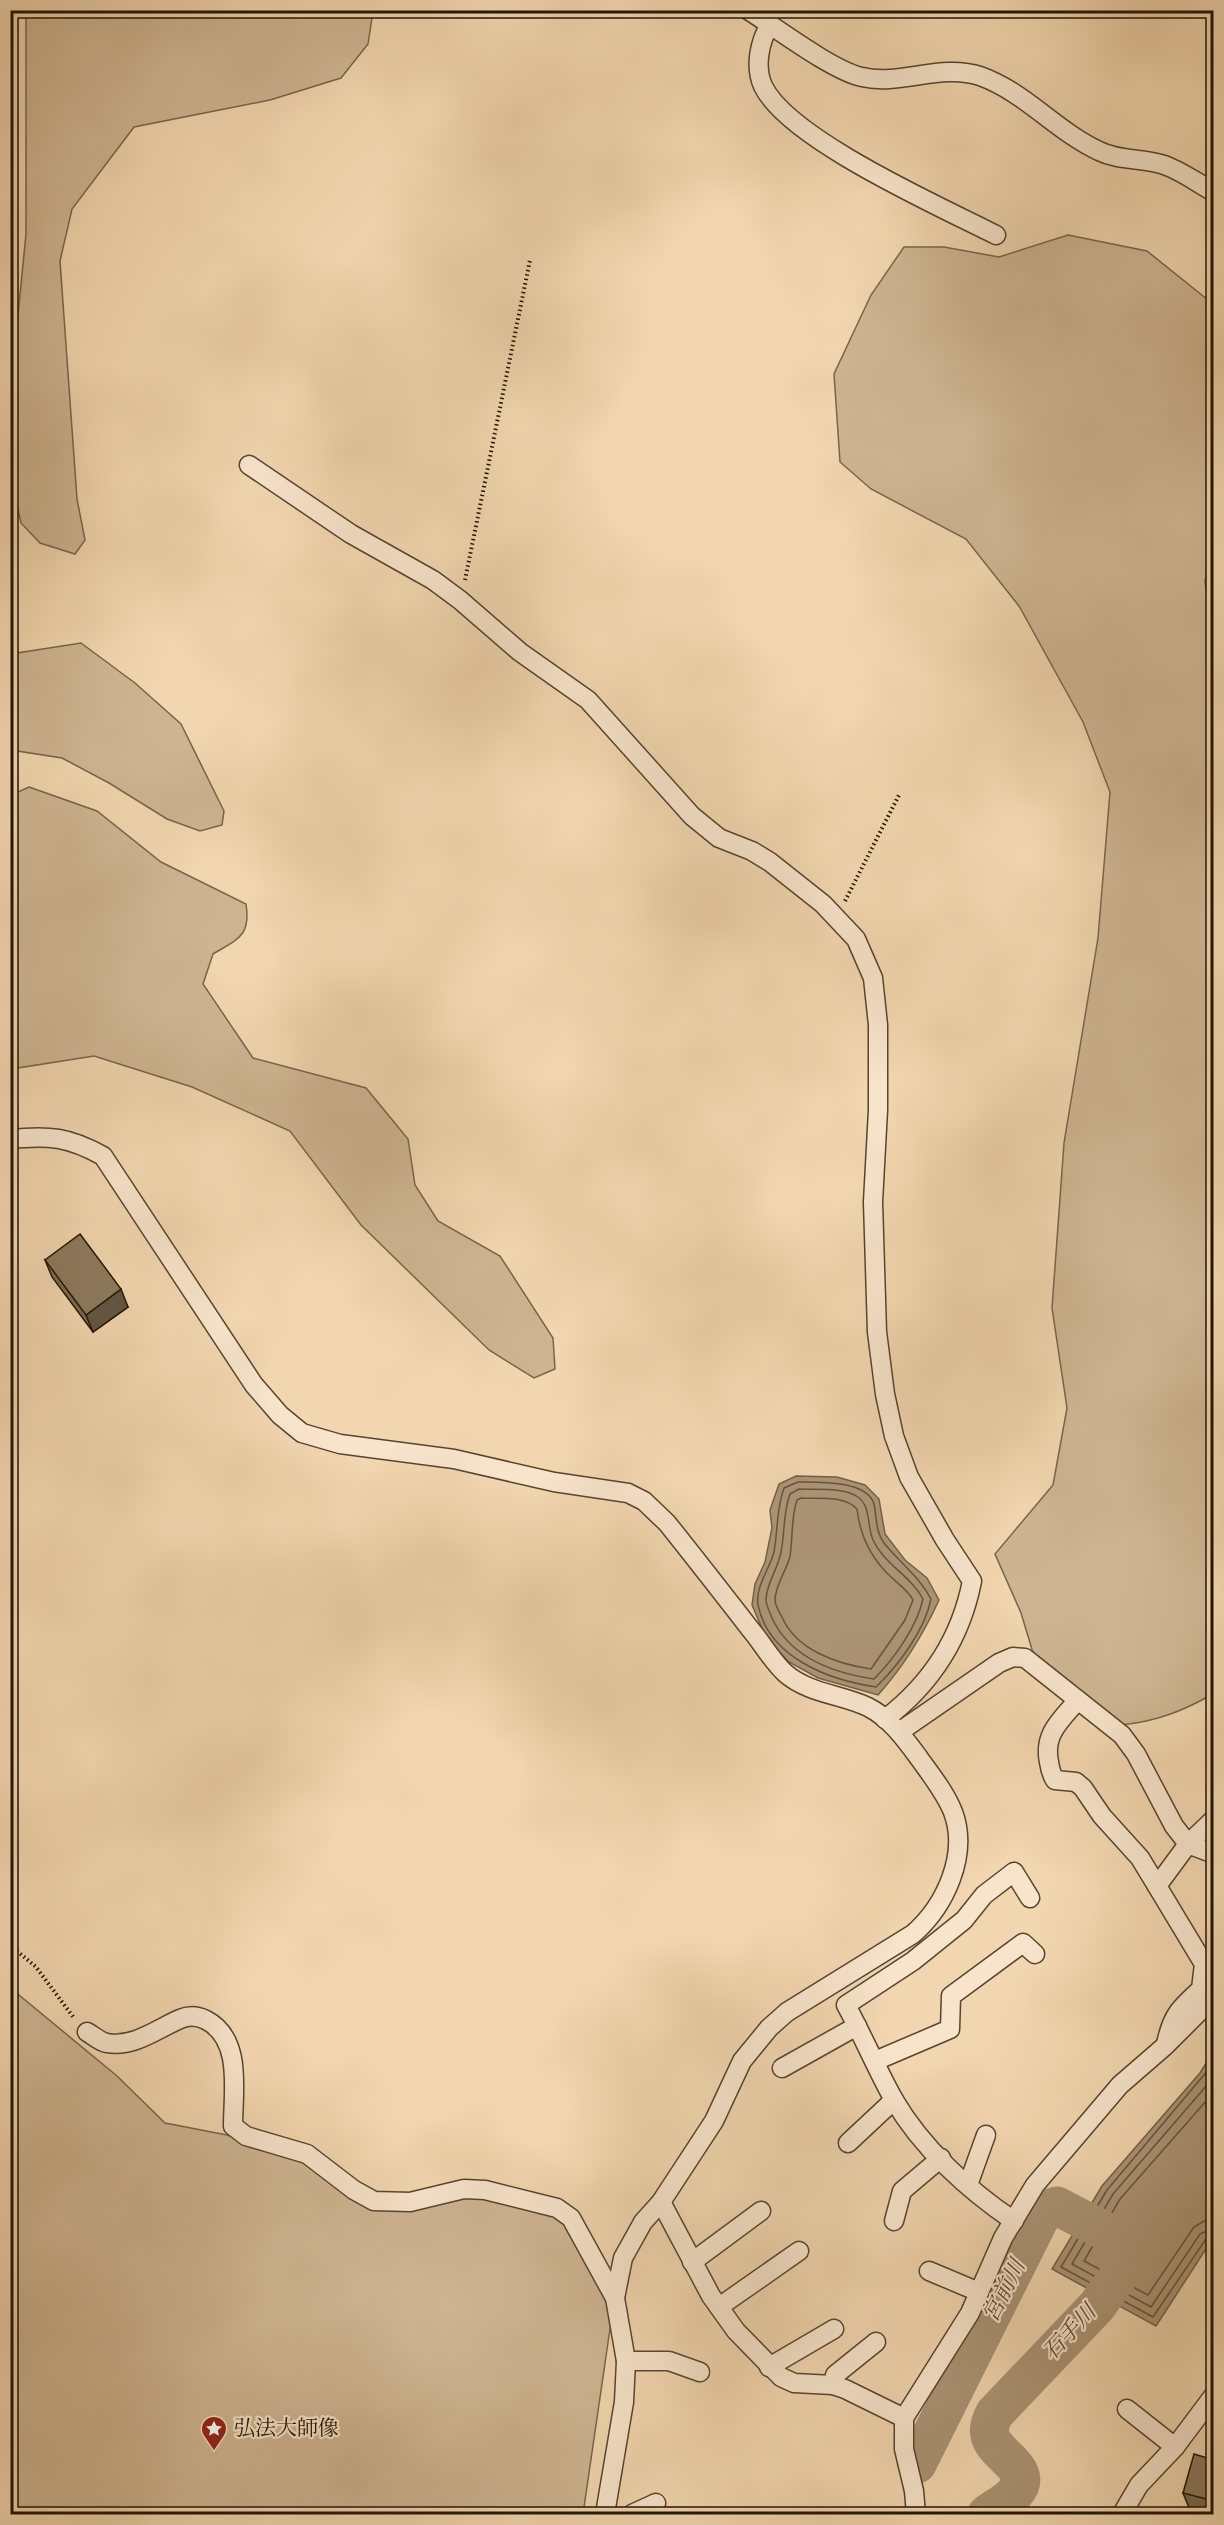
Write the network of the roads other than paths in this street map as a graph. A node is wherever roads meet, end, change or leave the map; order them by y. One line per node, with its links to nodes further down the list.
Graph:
1 (748, 10): 2 (street)
2 (770, 24): 3 (street); 4 (street)
3 (1214, 192)
4 (996, 235)
5 (249, 465): 8 (street)
6 (10, 1139): 8 (street)
7 (1078, 1700): 9 (street); 11 (street); 13 (street)
8 (885, 1719): 9 (street)
9 (899, 1732): 27 (street)
10 (1214, 1819): 11 (street)
11 (1188, 1844): 12 (street); 13 (street)
12 (1214, 1854)
13 (1157, 1886): 19 (street)
14 (1030, 1898): 17 (street)
15 (1035, 1954): 20 (street)
16 (1214, 1997): 19 (street)
17 (857, 2026): 20 (street); 21 (street)
18 (87, 2032): 35 (street)
19 (1165, 2046): 30 (street)
20 (875, 2061): 22 (street)
21 (782, 2068)
22 (894, 2100): 24 (street); 25 (street)
23 (986, 2135): 26 (street)
24 (848, 2143)
25 (941, 2158): 26 (street); 29 (street)
26 (968, 2185): 30 (street)
27 (661, 2202): 32 (street); 35 (street)
28 (761, 2211): 32 (street)
29 (894, 2221)
30 (1014, 2221): 34 (street)
31 (799, 2251): 36 (street)
32 (692, 2262): 36 (street)
33 (928, 2271): 34 (street)
34 (979, 2292): 45 (street)
35 (615, 2298): 39 (street)
36 (719, 2307): 40 (street)
37 (834, 2329): 40 (street)
38 (876, 2342): 42 (street)
39 (626, 2361): 41 (street); 48 (street)
40 (769, 2367): 42 (street)
41 (700, 2372)
42 (833, 2385): 45 (street)
43 (1214, 2395): 46 (street)
44 (1127, 2409): 46 (street)
45 (904, 2418): 50 (street)
46 (1175, 2447): 51 (street)
47 (656, 2504): 49 (street)
48 (605, 2514)
49 (632, 2514)
50 (916, 2514)
51 (1122, 2514)

